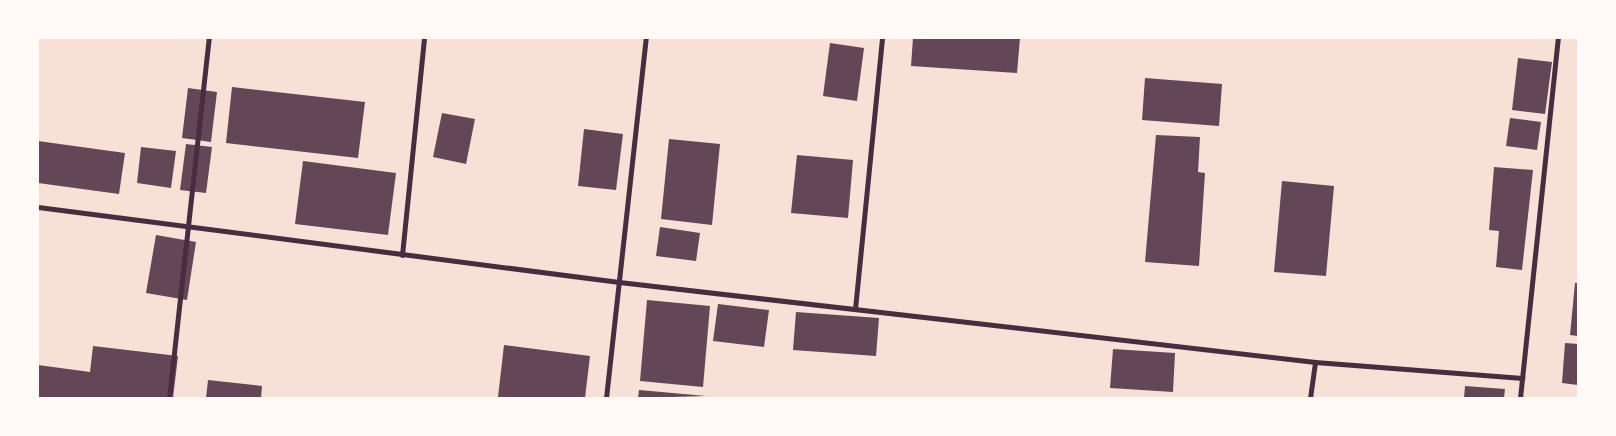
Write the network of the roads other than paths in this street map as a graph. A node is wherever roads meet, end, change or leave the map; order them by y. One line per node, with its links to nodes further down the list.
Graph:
1 (209, 38): 7 (street)
2 (424, 38): 8 (street)
3 (646, 38): 9 (street)
4 (882, 38): 10 (street)
5 (1558, 38): 12 (street)
6 (38, 207): 7 (street)
7 (185, 228): 8 (street); 13 (street)
8 (402, 255): 9 (street)
9 (619, 282): 10 (street); 14 (street)
10 (855, 309): 11 (street)
11 (1315, 362): 12 (street); 15 (street)
12 (1522, 378): 16 (street)
13 (169, 398)
14 (606, 398)
15 (1310, 398)
16 (1520, 398)

